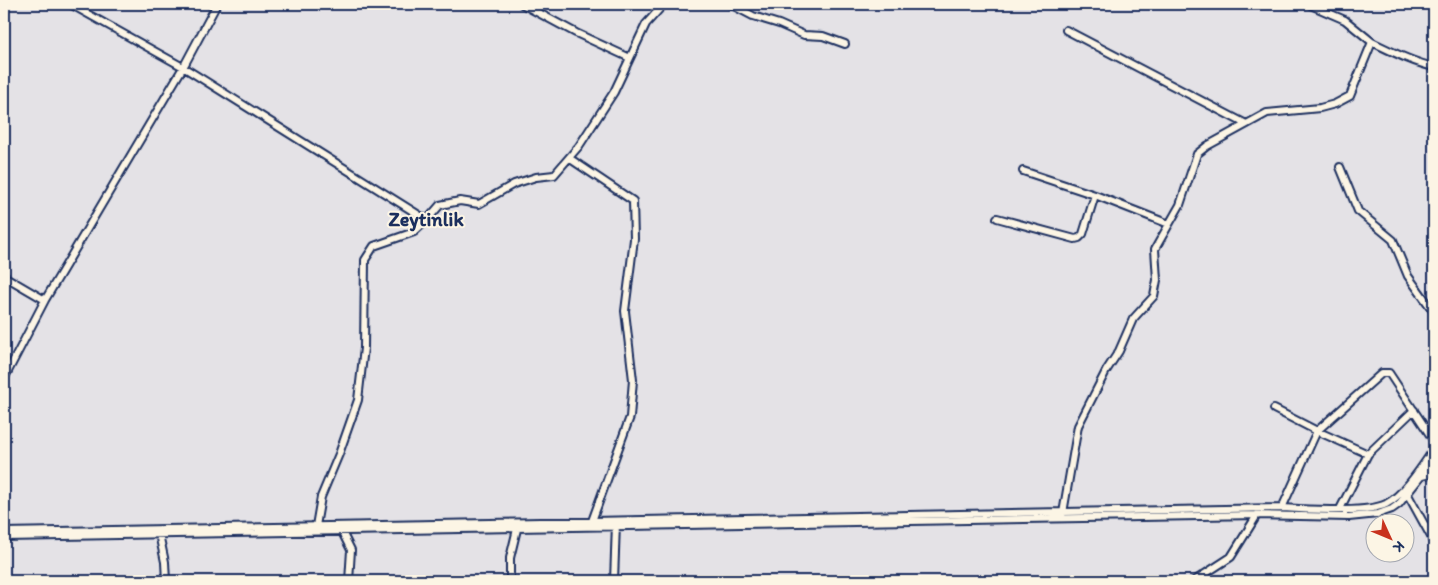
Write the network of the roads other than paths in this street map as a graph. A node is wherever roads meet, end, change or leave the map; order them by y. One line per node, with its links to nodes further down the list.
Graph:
1 (70, 4): 11 (street)
2 (217, 4): 11 (street)
3 (522, 4): 10 (street)
4 (664, 4): 10 (street)
5 (730, 4): 9 (street)
6 (1308, 4): 8 (street)
7 (1066, 30): 13 (street)
8 (1372, 42): 12 (street); 13 (street)
9 (846, 44)
10 (630, 58): 14 (street)
11 (183, 67): 19 (street); 22 (street)
12 (1434, 67)
13 (1246, 124): 20 (street)
14 (569, 158): 19 (street); 39 (street)
15 (1340, 167): 23 (street)
16 (1023, 172): 17 (street)
17 (1095, 196): 18 (street); 20 (street)
18 (997, 218)
19 (427, 220): 41 (street)
20 (1170, 224): 38 (street)
21 (4, 276): 22 (street)
22 (45, 300): 24 (street)
23 (1434, 312)
24 (4, 379)
25 (1274, 409): 27 (street)
26 (1414, 410): 27 (street); 28 (street); 30 (street)
27 (1317, 431): 30 (street); 35 (street)
28 (1434, 441)
29 (1434, 451): 34 (street)
30 (1368, 454): 36 (street)
31 (1434, 460): 33 (street)
32 (1434, 473): 33 (street)
33 (1422, 476): 34 (street)
34 (1406, 492): 36 (street); 37 (street); 47 (street)
35 (1282, 508): 36 (street); 37 (street)
36 (1340, 509)
37 (1260, 512): 38 (street); 40 (street); 52 (street)
38 (1064, 513): 40 (street)
39 (592, 521): 40 (street); 42 (street)
40 (616, 524): 43 (street); 51 (street)
41 (316, 526): 42 (street); 44 (street)
42 (341, 529): 43 (street); 45 (street); 49 (street)
43 (517, 529): 50 (street)
44 (4, 532)
45 (159, 534): 46 (street); 48 (street)
46 (4, 537)
47 (1434, 542)
48 (166, 581)
49 (349, 581)
50 (510, 581)
51 (614, 581)
52 (1194, 581)

